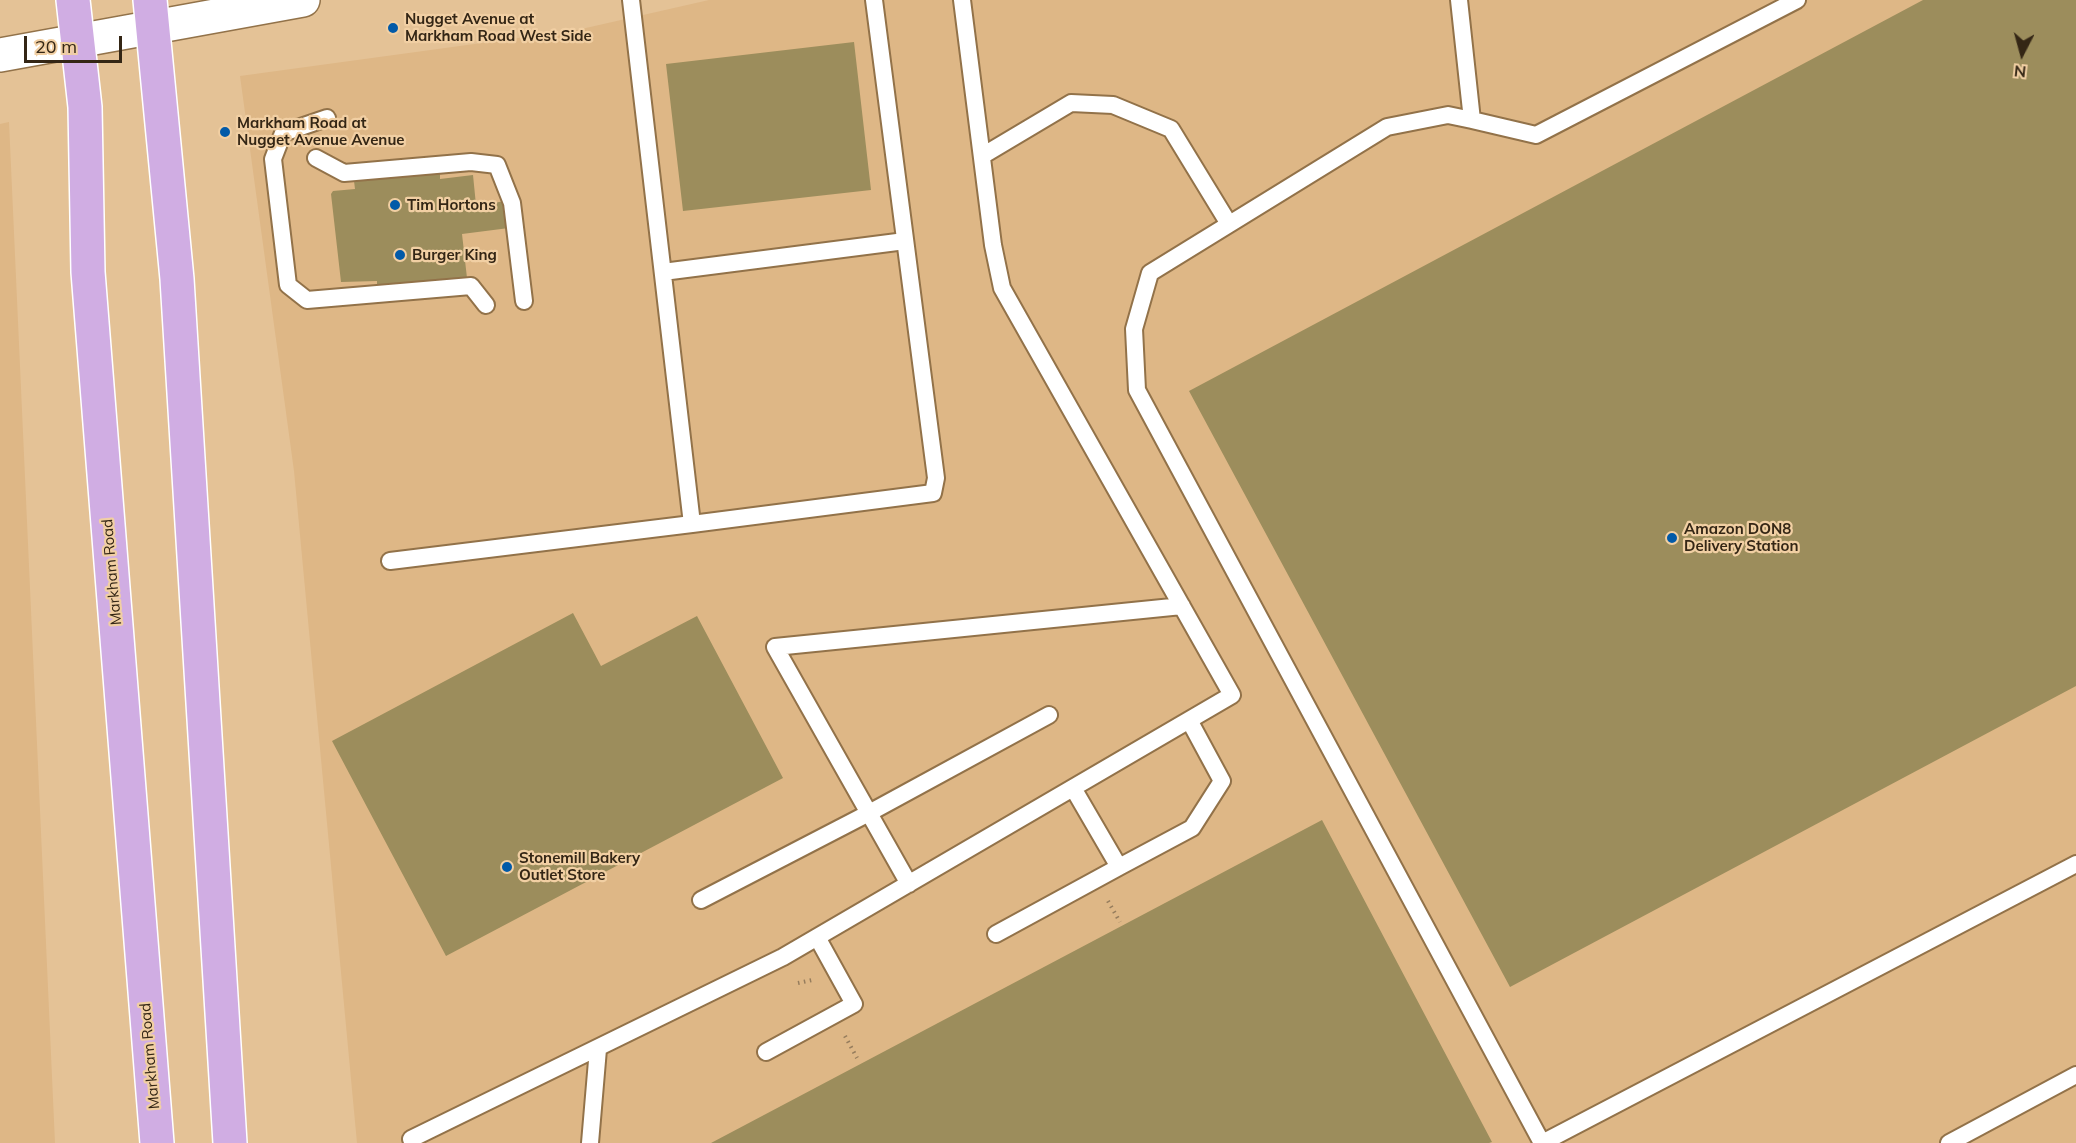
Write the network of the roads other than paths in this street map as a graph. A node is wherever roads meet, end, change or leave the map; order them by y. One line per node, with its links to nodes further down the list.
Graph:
1 (73, 0): 9 (main road, Markham Road)
2 (303, 0): 8 (street)
3 (631, 0): 17 (lane)
4 (874, 0): 16 (lane)
5 (962, 0): 13 (lane)
6 (1458, 0): 12 (lane)
7 (1797, 0): 12 (lane)
8 (152, 13): 9 (street); 38 (main road)
9 (79, 39): 10 (street); 37 (main road, Markham Road)
10 (0, 55)
11 (327, 118): 19 (lane)
12 (1472, 120): 15 (lane)
13 (982, 156): 15 (lane); 22 (lane)
14 (316, 158): 18 (lane)
15 (1229, 224): 40 (lane)
16 (905, 241): 17 (lane); 20 (lane)
17 (663, 272): 20 (lane)
18 (524, 301)
19 (486, 305)
20 (692, 524): 21 (lane)
21 (390, 561)
22 (1182, 606): 24 (lane); 26 (lane)
23 (1049, 714): 26 (lane)
24 (1189, 720): 25 (lane); 28 (lane)
25 (1073, 788): 28 (lane); 29 (lane)
26 (869, 813): 29 (lane); 30 (lane)
27 (2076, 864): 40 (lane)
28 (1119, 867): 31 (lane)
29 (909, 884): 32 (lane)
30 (701, 900)
31 (996, 934)
32 (817, 937): 33 (lane); 34 (lane)
33 (598, 1049): 36 (lane); 39 (lane)
34 (766, 1052)
35 (2076, 1075): 41 (lane)
36 (411, 1139)
37 (157, 1143)
38 (230, 1143)
39 (590, 1143)
40 (1542, 1143)
41 (1949, 1143)

